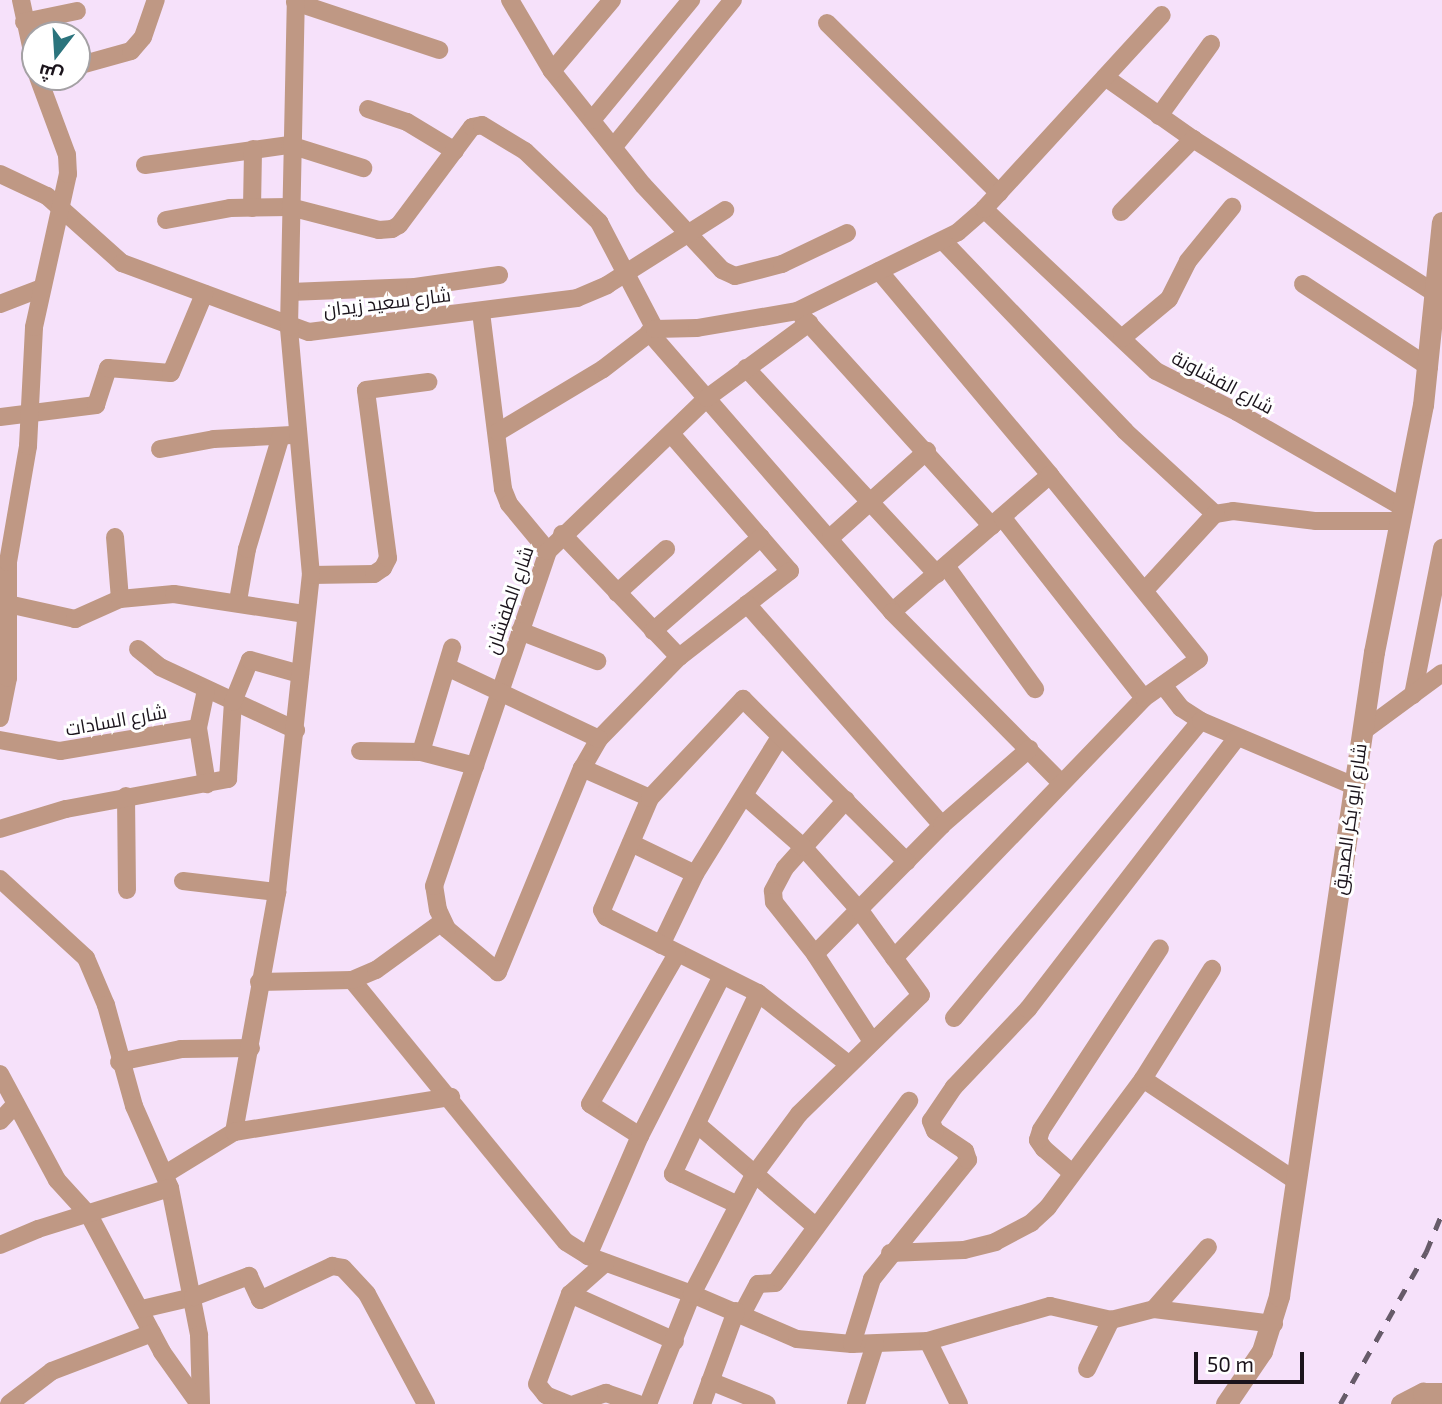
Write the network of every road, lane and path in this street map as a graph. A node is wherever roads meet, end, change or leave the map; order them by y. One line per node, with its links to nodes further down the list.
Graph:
1 (21, 0): 10 (street)
2 (156, 0): 15 (street)
3 (510, 0): 16 (street)
4 (612, 0): 16 (street)
5 (691, 0): 21 (street)
6 (733, 0): 24 (street)
7 (296, 1): 14 (street); 23 (street)
8 (77, 11): 11 (street)
9 (1162, 15): 17 (street)
10 (24, 21)
11 (29, 21)
12 (827, 23): 30 (street)
13 (1211, 44): 20 (street)
14 (439, 50)
15 (91, 62)
16 (552, 71): 21 (street)
17 (1105, 77): 20 (street); 30 (street)
18 (44, 91): 34 (street)
19 (368, 109): 26 (street)
20 (1159, 116): 22 (street)
21 (592, 120): 24 (street)
22 (1193, 139): 37 (street); 48 (street)
23 (290, 145): 25 (street); 28 (street); 31 (street)
24 (615, 145): 41 (street)
25 (253, 149): 27 (street); 33 (street)
26 (455, 150): 31 (street); 45 (street)
27 (145, 165)
28 (363, 168)
29 (0, 174): 34 (street, شارع سعيد زيدان)
30 (999, 193): 35 (street)
31 (290, 207): 33 (street); 49 (street)
32 (1232, 207): 56 (street)
33 (251, 208): 38 (street)
34 (61, 209): 47 (street); 50 (street, شارع سعيد زيدان)
35 (984, 209): 42 (street); 56 (street, شارع الفشاونة)
36 (725, 210): 41 (street, شارع سعيد زيدان)
37 (1121, 212)
38 (166, 220)
39 (1442, 222): 48 (street, شارع ابو بكر الصديق)
40 (847, 233): 41 (street)
41 (691, 234): 45 (street, شارع سعيد زيدان)
42 (943, 241): 43 (street); 71 (street)
43 (880, 271): 53 (street); 69 (street)
44 (499, 275): 49 (street)
45 (623, 275): 52 (street, شارع سعيد زيدان); 55 (street)
46 (1303, 284): 57 (street)
47 (42, 288): 51 (street); 62 (street)
48 (1432, 291): 57 (street, شارع ابو بكر الصديق)
49 (290, 292): 54 (street)
50 (204, 294): 54 (street, شارع سعيد زيدان); 62 (street)
51 (0, 304)
52 (481, 312): 54 (street, شارع سعيد زيدان); 63 (street)
53 (803, 317): 55 (street); 58 (street, شارع الطفشان); 68 (street)
54 (289, 327): 64 (street)
55 (652, 331): 60 (street); 63 (street)
56 (1122, 338): 72 (street, شارع الفشاونة)
57 (1429, 367): 72 (street, شارع ابو بكر الصديق)
58 (746, 368): 60 (street, شارع الطفشان); 70 (street)
59 (428, 382): 83 (street)
60 (707, 398): 65 (street, شارع الطفشان); 77 (street)
61 (0, 414): 62 (street)
62 (29, 414): 81 (street)
63 (498, 432): 80 (street)
64 (302, 435): 66 (street); 83 (street)
65 (671, 435): 74 (street, شارع الطفشان); 76 (street)
66 (281, 436): 67 (street); 87 (street)
67 (160, 449)
68 (927, 451): 70 (street); 73 (street)
69 (1050, 475): 73 (street); 84 (street)
70 (872, 501): 77 (street); 82 (street)
71 (1214, 514): 72 (street); 84 (street)
72 (1401, 514): 112 (street, شارع ابو بكر الصديق)
73 (997, 522): 82 (street); 106 (street)
74 (562, 534): 80 (street, شارع الطفشان); 85 (street)
75 (115, 537): 86 (street)
76 (761, 537): 89 (street); 93 (street)
77 (831, 537): 90 (street)
78 (1442, 548): 105 (street)
79 (666, 549): 85 (street)
80 (548, 551): 92 (street, شارع الطفشان)
81 (4, 560): 88 (street)
82 (941, 570): 90 (street); 103 (street)
83 (311, 575): 91 (street)
84 (1145, 590): 101 (street)
85 (617, 593): 93 (street)
86 (120, 599): 87 (street); 88 (street)
87 (238, 601): 91 (street)
88 (8, 604): 108 (street)
89 (747, 604): 96 (street); 129 (street)
90 (892, 612): 117 (street)
91 (305, 614): 100 (street)
92 (520, 631): 97 (street); 102 (street, شارع الطفشان)
93 (653, 631): 96 (street)
94 (452, 648): 98 (street)
95 (138, 649): 104 (street)
96 (679, 657): 115 (street)
97 (597, 661)
98 (447, 667): 102 (street); 119 (street)
99 (1442, 673): 105 (street)
100 (300, 674): 107 (street); 111 (street)
101 (1163, 685): 106 (street); 109 (street)
102 (500, 689): 115 (street); 120 (street, شارع الطفشان)
103 (1035, 689)
104 (206, 690): 107 (street); 110 (street)
105 (1413, 695): 112 (street)
106 (1144, 698): 122 (street)
107 (233, 702): 111 (street); 123 (street)
108 (0, 718)
109 (1200, 721): 114 (street); 151 (street)
110 (198, 728): 116 (street, شارع السادات); 123 (street)
111 (296, 730): 138 (street)
112 (1362, 732): 124 (street, شارع ابو بكر الصديق)
113 (780, 737): 126 (street); 127 (street); 128 (street)
114 (1237, 738): 124 (street); 174 (street)
115 (599, 739): 121 (street)
116 (0, 740)
117 (1029, 749): 122 (street); 129 (street)
118 (360, 751): 119 (street)
119 (421, 752): 120 (street)
120 (475, 766): 140 (street, شارع الطفشان)
121 (582, 768): 127 (street); 140 (street)
122 (1060, 782): 145 (street)
123 (207, 784): 125 (street)
124 (1354, 786): 168 (street, شارع ابو بكر الصديق)
125 (126, 796): 130 (street); 137 (street)
126 (745, 796): 132 (street); 134 (street)
127 (650, 798): 131 (street)
128 (846, 800): 132 (street); 133 (street)
129 (942, 825): 133 (street)
130 (0, 829)
131 (631, 843): 134 (street); 141 (street)
132 (803, 847): 139 (street); 144 (street)
133 (907, 862): 139 (street)
134 (695, 874): 141 (street)
135 (0, 879): 154 (street)
136 (183, 881): 138 (street)
137 (127, 890)
138 (277, 892): 149 (street)
139 (861, 912): 144 (street); 145 (street)
140 (442, 922): 148 (street)
141 (660, 944): 143 (street)
142 (1160, 948): 165 (street)
143 (677, 954): 147 (street); 164 (street)
144 (815, 954): 152 (street)
145 (894, 958): 152 (street)
146 (1212, 969): 157 (street)
147 (722, 976): 150 (street); 164 (street)
148 (352, 980): 149 (street); 158 (street)
149 (259, 982): 153 (street)
150 (758, 993): 155 (street); 162 (street)
151 (954, 1018)
152 (871, 1040): 155 (street)
153 (251, 1048): 154 (street); 163 (street)
154 (119, 1062): 167 (street)
155 (847, 1063): 166 (street)
156 (0, 1074): 160 (street)
157 (1143, 1079): 165 (street); 168 (street)
158 (451, 1097): 163 (street); 175 (street)
159 (909, 1101): 171 (street)
160 (16, 1104): 161 (street); 170 (street)
161 (0, 1121)
162 (698, 1125): 166 (street); 169 (street)
163 (234, 1132): 167 (street)
164 (640, 1136): 175 (street)
165 (1072, 1173): 174 (street)
166 (754, 1175): 169 (street); 171 (street)
167 (168, 1180): 170 (street); 178 (street)
168 (1296, 1181): 183 (street, شارع ابو بكر الصديق)
169 (736, 1204): 177 (street)
170 (89, 1215): 172 (street); 179 (street)
171 (816, 1227): 181 (street)
172 (0, 1245)
173 (1208, 1247): 180 (street)
174 (890, 1252): 188 (street)
175 (596, 1259): 176 (street); 177 (street)
176 (570, 1294): 185 (street); 195 (street)
177 (692, 1294): 181 (street); 185 (street)
178 (193, 1297): 179 (street); 193 (street); 194 (street)
179 (142, 1309): 184 (street)
180 (1154, 1309): 182 (street); 183 (street)
181 (739, 1313): 188 (street); 190 (street)
182 (1111, 1320): 186 (street); 189 (street)
183 (1274, 1324): 203 (street, شارع ابو بكر الصديق)
184 (152, 1333): 192 (street); 193 (street)
185 (675, 1341): 198 (street)
186 (928, 1341): 187 (street); 202 (street)
187 (875, 1344): 188 (street); 201 (street)
188 (852, 1345)
189 (1087, 1369)
190 (710, 1381): 199 (street); 200 (street)
191 (1441, 1393): 204 (street)
192 (9, 1404)
193 (200, 1404)
194 (426, 1404)
195 (568, 1404)
196 (575, 1404): 197 (street)
197 (638, 1404)
198 (648, 1404)
199 (702, 1404)
200 (767, 1404)
201 (856, 1404)
202 (959, 1404)
203 (1226, 1404)
204 (1401, 1404)

